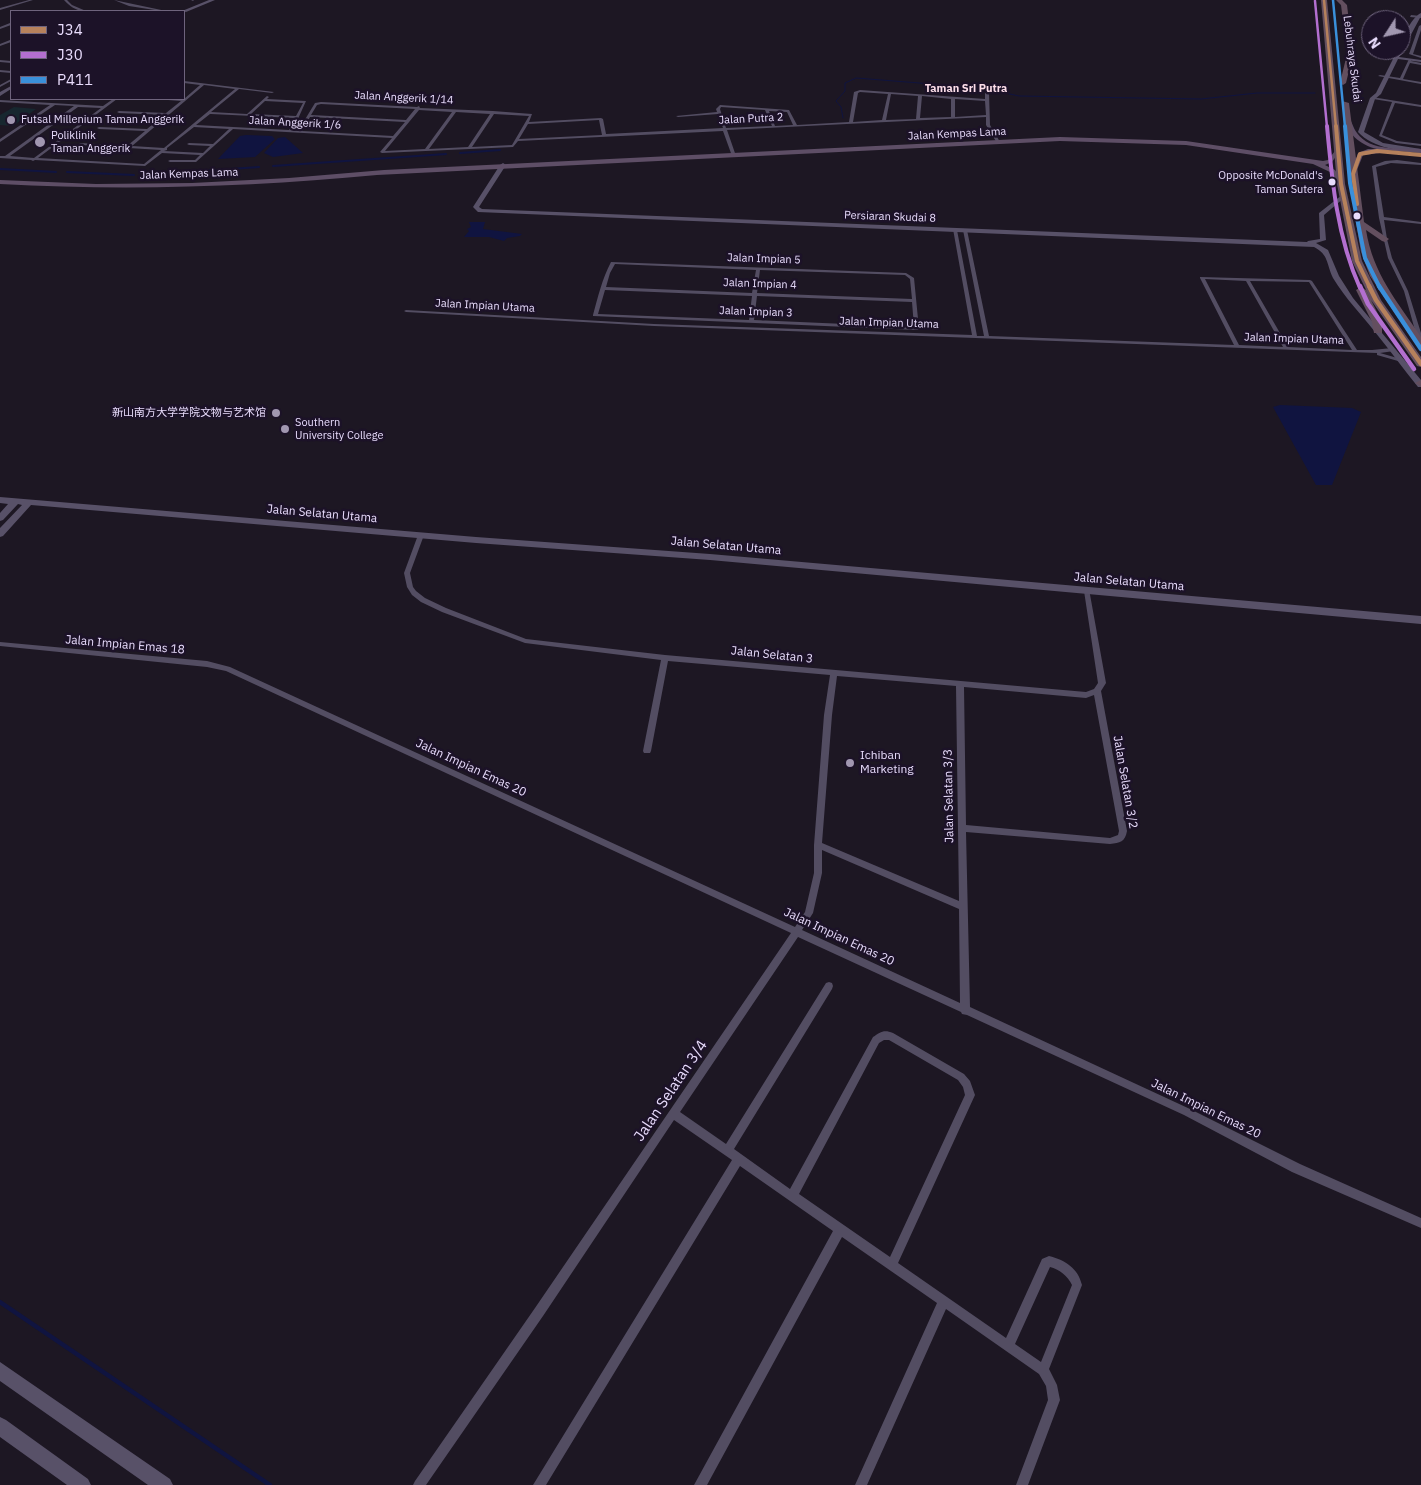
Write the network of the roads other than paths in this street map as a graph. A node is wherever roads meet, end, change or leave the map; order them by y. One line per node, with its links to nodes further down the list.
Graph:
1 (32, 0): 8 (street)
2 (65, 0): 10 (street)
3 (115, 0): 11 (street)
4 (213, 0): 12 (street)
5 (1324, 0): 91 (highway, Lebuhraya Skudai)
6 (1332, 0): 26 (highway, Lebuhraya Skudai)
7 (1339, 1): 26 (highway)
8 (0, 9)
9 (1421, 9): 13 (street)
10 (82, 10)
11 (159, 10)
12 (185, 11)
13 (1418, 16): 15 (street)
14 (1421, 26): 16 (street)
15 (1411, 30)
16 (1411, 54)
17 (1411, 59): 21 (street)
18 (1388, 60): 22 (street)
19 (1396, 60): 23 (street)
20 (1411, 60): 24 (street)
21 (1421, 60)
22 (1380, 76): 23 (street); 35 (street)
23 (1387, 77): 24 (street); 35 (street)
24 (1402, 80): 27 (street)
25 (185, 82): 28 (street)
26 (1343, 83): 63 (highway, Lebuhraya Skudai)
27 (1421, 83)
28 (203, 84): 29 (street); 36 (street)
29 (238, 88): 41 (street); 56 (street)
30 (10, 92): 37 (street)
31 (890, 93): 33 (street); 67 (street); 68 (street)
32 (987, 93): 42 (street)
33 (920, 95): 34 (street); 65 (street)
34 (953, 97): 42 (street); 64 (street)
35 (1373, 98): 44 (street); 94 (street)
36 (185, 99)
37 (0, 100): 43 (street)
38 (21, 100): 45 (street)
39 (114, 100): 49 (street)
40 (184, 100): 57 (street)
41 (264, 100): 58 (street); 62 (street)
42 (986, 100): 61 (street)
43 (8, 102): 45 (street); 48 (street)
44 (1394, 102): 47 (street); 86 (street)
45 (54, 104): 46 (street); 82 (street)
46 (78, 105): 49 (street); 99 (street)
47 (1421, 106)
48 (0, 107)
49 (104, 107): 101 (street)
50 (420, 107): 52 (street, Jalan Anggerik 1/14); 59 (street, Jalan Anggerik 1/14); 66 (street)
51 (766, 109): 53 (street); 71 (street); 72 (street)
52 (455, 110): 55 (street, Jalan Anggerik 1/14); 93 (street)
53 (719, 111): 60 (street); 75 (street)
54 (119, 112): 57 (street)
55 (493, 112): 69 (street, Jalan Anggerik 1/14); 89 (street)
56 (211, 113): 58 (street); 70 (street)
57 (167, 114): 76 (street)
58 (249, 114): 62 (street)
59 (309, 116): 66 (street); 78 (street)
60 (678, 116)
61 (987, 116): 64 (street, Jalan Putra 2); 83 (street)
62 (297, 117): 77 (street)
63 (1346, 117): 94 (main road); 108 (highway, Lebuhraya Skudai)
64 (953, 118): 65 (street, Jalan Putra 2)
65 (918, 120): 67 (street, Jalan Putra 2)
66 (407, 121): 80 (street)
67 (884, 121): 68 (street, Jalan Putra 2)
68 (850, 123): 71 (street, Jalan Putra 2)
69 (527, 124): 79 (street); 81 (street)
70 (195, 126): 74 (street, Jalan Anggerik 1/6); 92 (street)
71 (796, 126): 72 (street, Jalan Putra 2)
72 (774, 127): 75 (street, Jalan Putra 2)
73 (99, 128): 76 (street)
74 (230, 129): 77 (street, Jalan Anggerik 1/6); 87 (street)
75 (725, 129): 79 (street, Jalan Putra 2); 90 (street)
76 (148, 130): 88 (street)
77 (290, 132): 78 (street, Jalan Anggerik 1/6)
78 (299, 132): 80 (street, Jalan Anggerik 1/6)
79 (604, 136): 81 (street, Jalan Putra 2)
80 (394, 137): 93 (street)
81 (517, 140): 89 (street)
82 (0, 141)
83 (998, 142): 96 (main road, Jalan Kempas Lama); 103 (main road, Jalan Kempas Lama)
84 (81, 144): 88 (street)
85 (189, 144): 87 (street)
86 (1421, 145)
87 (214, 146): 95 (street)
88 (128, 147): 92 (street)
89 (469, 148): 93 (street)
90 (732, 149): 96 (main road); 98 (street); 100 (main road)
91 (1338, 149): 103 (main road, Jalan Kempas Lama); 111 (highway, Lebuhraya Skudai)
92 (165, 150): 95 (street); 101 (street)
93 (426, 150)
94 (1421, 151)
95 (204, 154): 102 (street)
96 (770, 155): 98 (main road, Jalan Kempas Lama)
97 (1421, 155): 108 (main road)
98 (734, 156): 100 (main road, Jalan Kempas Lama)
99 (2, 158): 101 (street)
100 (687, 158): 105 (main road, Jalan Kempas Lama)
101 (33, 160)
102 (170, 160)
103 (1306, 161): 111 (main road, Jalan Kempas Lama)
104 (1421, 164): 113 (street)
105 (503, 166): 106 (main road, Jalan Kempas Lama); 107 (main road, Jalan Kempas Lama); 109 (street)
106 (484, 168): 107 (main road, Jalan Kempas Lama); 109 (main road)
107 (378, 173): 110 (main road, Jalan Kempas Lama)
108 (1353, 174): 114 (highway, Lebuhraya Skudai)
109 (497, 176): 116 (street, Persiaran Skudai 8)
110 (0, 182)
111 (1340, 184): 112 (highway, Lebuhraya Skudai)
112 (1342, 197): 119 (street); 120 (highway, Lebuhraya Skudai)
113 (1381, 218): 115 (street); 118 (street)
114 (1360, 223): 118 (highway); 134 (highway, Lebuhraya Skudai)
115 (1421, 223)
116 (955, 230): 117 (street, Persiaran Skudai 8); 124 (street)
117 (965, 230): 119 (street, Persiaran Skudai 8); 125 (street)
118 (1385, 239): 134 (street)
119 (1293, 243): 131 (street)
120 (1357, 262): 131 (highway); 141 (highway, Lebuhraya Skudai)
121 (758, 268): 123 (street, Jalan Impian 5); 127 (street); 128 (street, Jalan Impian 5)
122 (1247, 279): 135 (street); 136 (street); 138 (street)
123 (603, 288): 127 (street, Jalan Impian 4); 130 (street, Jalan Impian 3)
124 (967, 288): 125 (street); 132 (street)
125 (978, 288): 126 (street); 133 (street)
126 (988, 288)
127 (755, 294): 128 (street, Jalan Impian 4); 130 (street)
128 (915, 301): 130 (street, Jalan Impian 3)
129 (406, 311): 132 (street, Jalan Impian Utama)
130 (751, 322)
131 (1378, 331): 137 (street)
132 (975, 336): 133 (street, Jalan Impian Utama)
133 (987, 336): 135 (street, Jalan Impian Utama)
134 (1421, 342)
135 (1237, 346): 136 (street, Jalan Impian Utama)
136 (1286, 348): 138 (street, Jalan Impian Utama)
137 (1392, 350): 139 (street, Jalan Impian Utama); 140 (street)
138 (1355, 351): 139 (street, Jalan Impian Utama)
139 (1372, 352): 140 (street, Jalan Impian Utama)
140 (1398, 359): 142 (street)
141 (1421, 364)
142 (1421, 384)
143 (0, 500): 144 (street, Jalan Selatan Utama)
144 (15, 502): 145 (street, Jalan Selatan Utama); 146 (street)
145 (28, 503): 147 (street); 148 (street, Jalan Selatan Utama)
146 (0, 518)
147 (0, 534)
148 (421, 535): 149 (street, Jalan Selatan Utama); 152 (street, Jalan Selatan 3)
149 (1087, 591): 150 (street, Jalan Selatan Utama); 156 (street)
150 (1421, 620)
151 (0, 644): 154 (street, Jalan Impian Emas 18)
152 (665, 658): 153 (street, Jalan Selatan 3); 157 (street)
153 (834, 673): 155 (street, Jalan Selatan 3); 159 (street, Jalan Selatan 3/4)
154 (245, 678): 161 (street, Jalan Impian Emas 20)
155 (960, 684): 156 (street, Jalan Selatan 3); 158 (street, Jalan Selatan 3/3)
156 (1097, 691): 158 (street, Jalan Selatan 3/2)
157 (647, 751)
158 (963, 828): 160 (street, Jalan Selatan 3/3)
159 (818, 845): 160 (street); 161 (street, Jalan Selatan 3/4)
160 (964, 907): 163 (street, Jalan Selatan 3/3)
161 (798, 931): 163 (street, Jalan Impian Emas 20); 164 (street, Jalan Selatan 3/4)
162 (829, 986): 165 (street)
163 (965, 1011): 168 (street, Jalan Impian Emas 20)
164 (674, 1114): 165 (street); 178 (street, Jalan Selatan 3/4)
165 (727, 1151): 166 (street)
166 (739, 1159): 167 (street); 179 (street)
167 (792, 1196): 169 (street); 170 (street)
168 (1421, 1223)
169 (840, 1229): 170 (street); 180 (street)
170 (892, 1265): 171 (street)
171 (944, 1301): 172 (street); 181 (street)
172 (1008, 1346): 173 (street); 173 (street)
173 (1043, 1370): 182 (street)
174 (0, 1371): 177 (street)
175 (0, 1426): 176 (street)
176 (82, 1485)
177 (164, 1485)
178 (419, 1485)
179 (539, 1485)
180 (700, 1485)
181 (861, 1485)
182 (1022, 1485)

